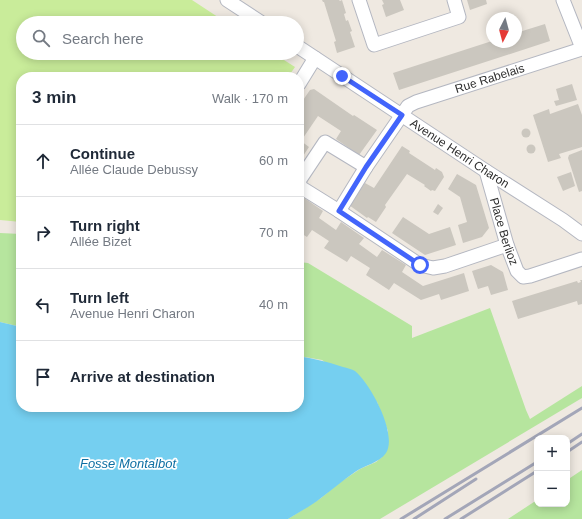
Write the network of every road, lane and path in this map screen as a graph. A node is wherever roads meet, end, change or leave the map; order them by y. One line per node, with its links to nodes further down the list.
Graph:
1 (227, 0): 5 (street)
2 (359, 0): 3 (street)
3 (454, 0)
4 (563, 0): 6 (street)
5 (251, 16)
6 (582, 49): 10 (street, Rue Rabelais)
7 (304, 50): 8 (street, Avenue Henri Charon)
8 (316, 58): 9 (street); 10 (street, Avenue Henri Charon)
9 (304, 76)
10 (402, 115): 11 (street, Rue Rabelais); 12 (street, Avenue Henri Charon)
11 (366, 167): 13 (street); 15 (street, Rue Rabelais)
12 (486, 171): 16 (street, Avenue Henri Charon); 19 (street, Place Berlioz)
13 (304, 174)
14 (304, 189): 15 (street)
15 (339, 211): 19 (street)
16 (563, 220): 17 (street, Avenue Henri Charon); 18 (street, Avenue Henri Charon)
17 (582, 226)
18 (582, 234)
19 (507, 245): 20 (street, Place Berlioz)
20 (582, 259)

